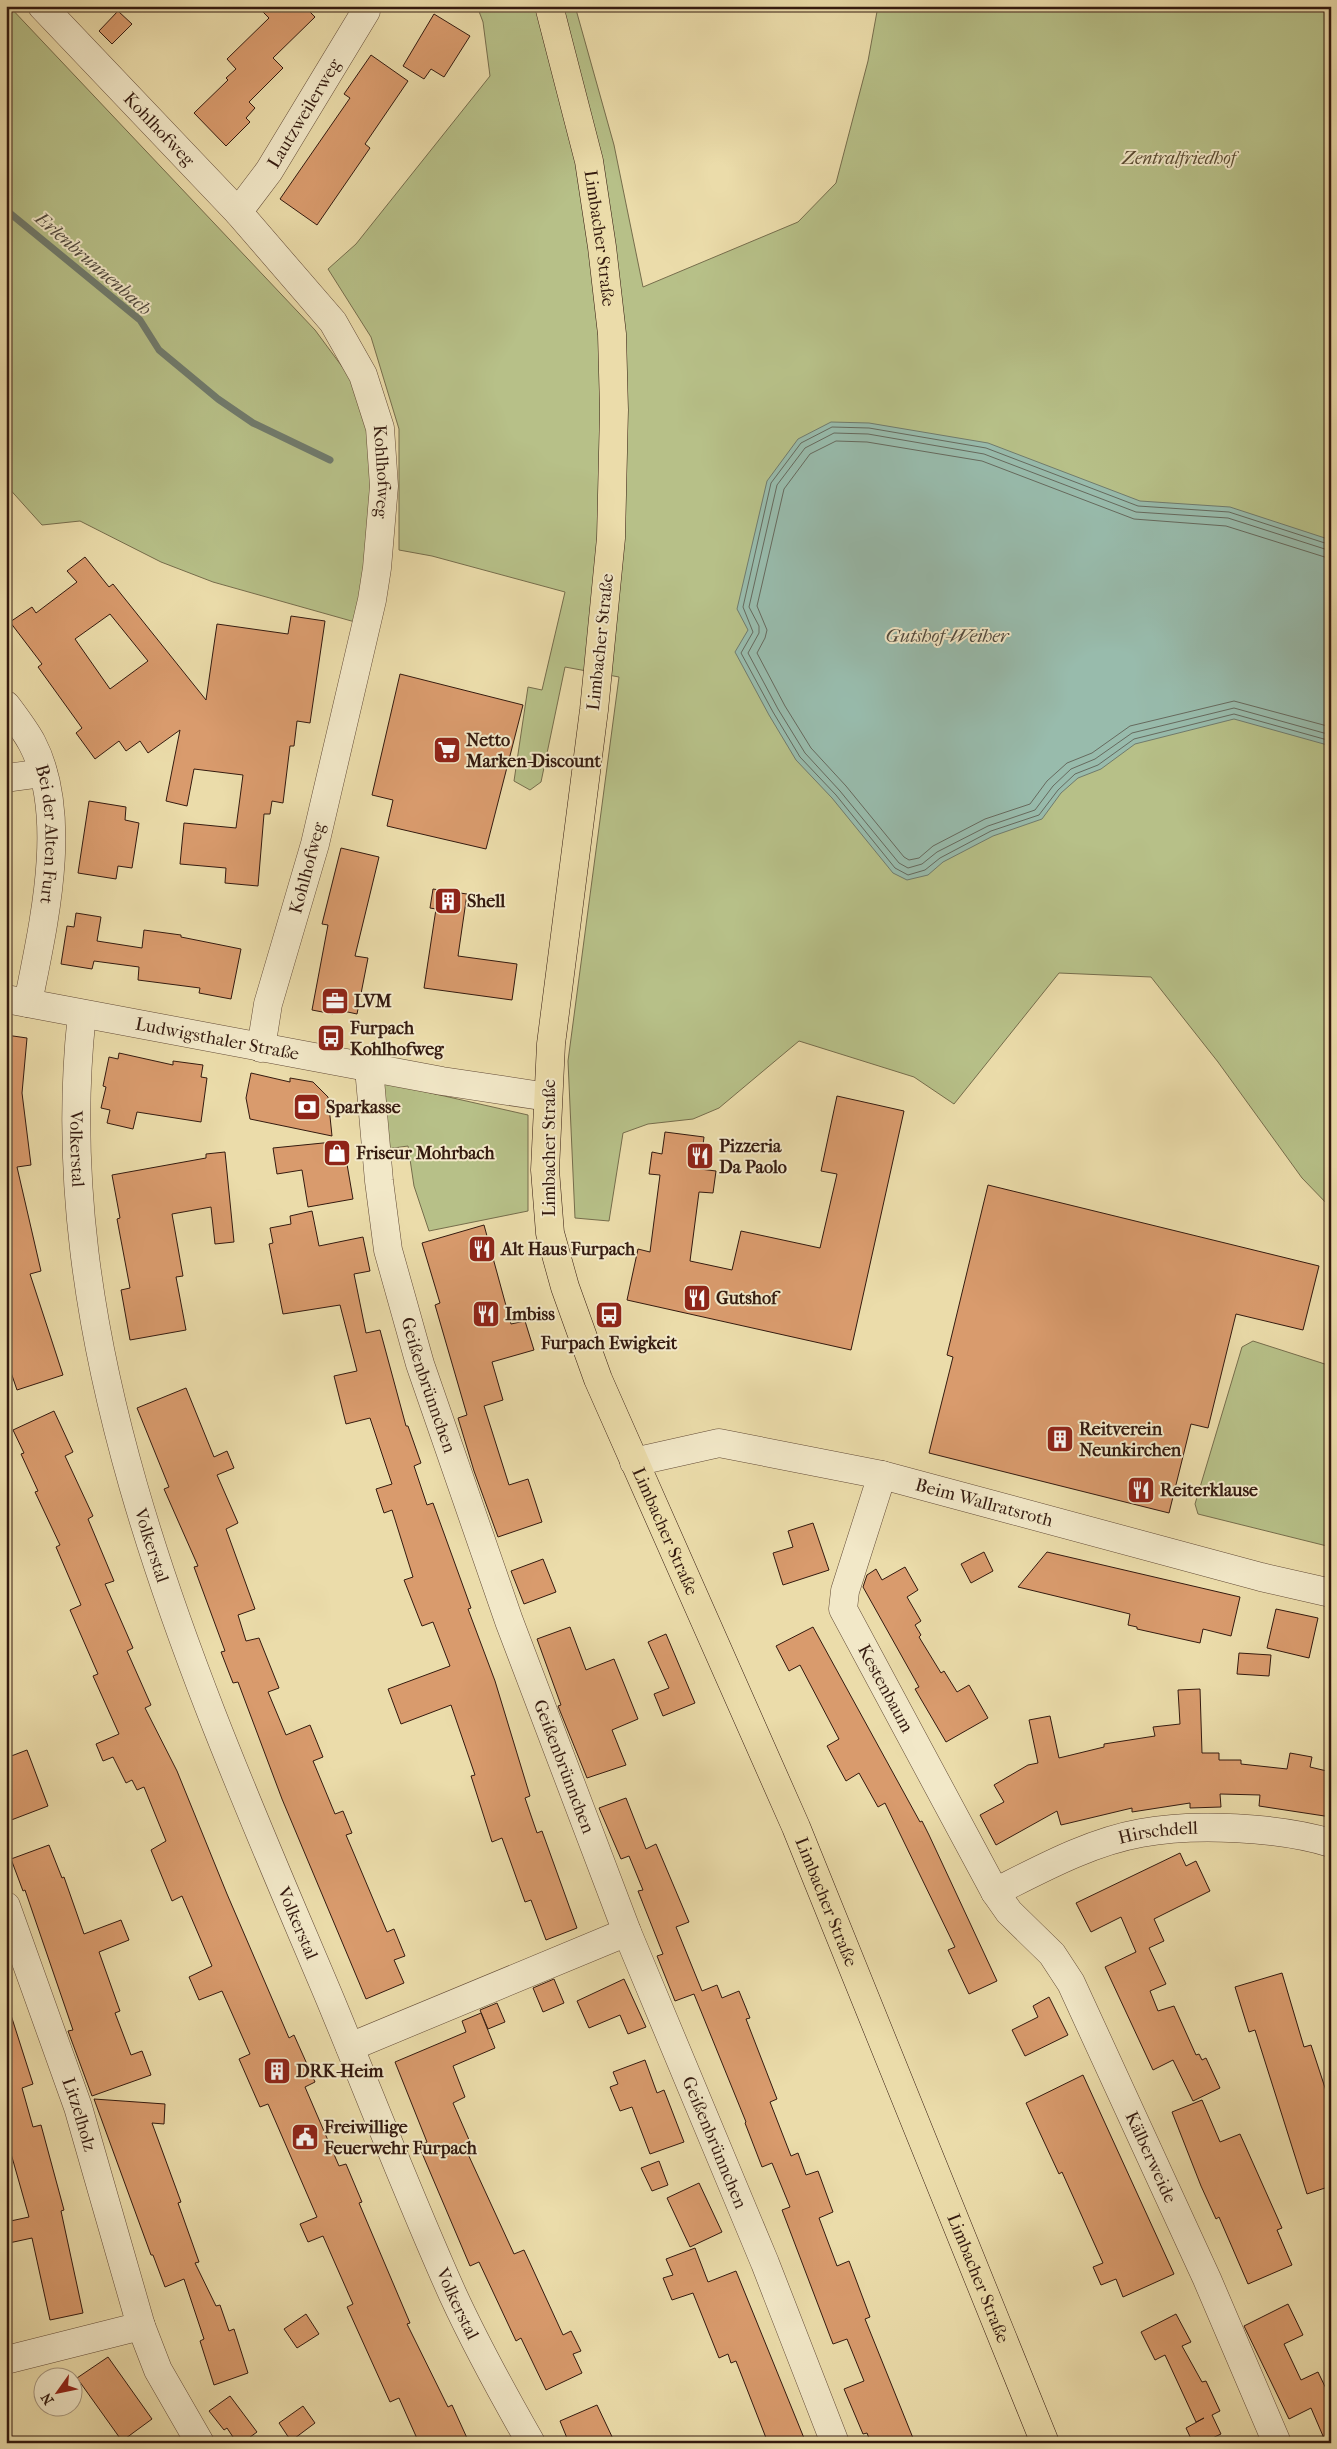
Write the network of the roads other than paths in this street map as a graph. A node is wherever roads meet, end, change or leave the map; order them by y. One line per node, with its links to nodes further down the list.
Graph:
1 (42, 6): 4 (street, Kohlhofweg)
2 (549, 6): 12 (main road, Limbacher Straße)
3 (366, 11): 4 (street, Lautzweilerweg)
4 (238, 212): 10 (street, Kohlhofweg)
5 (6, 705): 6 (street, Bei der Alten Furt)
6 (43, 773): 7 (street); 8 (street, Bei der Alten Furt)
7 (6, 778)
8 (17, 1001): 9 (street, Ludwigsthaler Straße)
9 (82, 1014): 10 (street, Ludwigsthaler Straße); 20 (street, Volkerstal)
10 (260, 1048): 11 (street, Ludwigsthaler Straße)
11 (370, 1068): 12 (street, Ludwigsthaler Straße); 19 (street, Geißenbrünnchen)
12 (548, 1097): 13 (main road, Limbacher Straße)
13 (634, 1462): 14 (street, Beim Wallratsroth); 26 (main road, Limbacher Straße)
14 (882, 1475): 15 (street, Beim Wallratsroth); 17 (street, Kestenbaum)
15 (1331, 1593)
16 (1331, 1843): 17 (street, Hirschdell)
17 (995, 1892): 27 (street, Kälberweide)
18 (6, 1906): 21 (street, Litzelholz)
19 (627, 1932): 20 (street); 25 (street, Geißenbrünnchen)
20 (350, 2047): 24 (street, Volkerstal)
21 (141, 2326): 22 (street); 23 (street, Litzelholz)
22 (6, 2360)
23 (200, 2443)
24 (530, 2443)
25 (835, 2443)
26 (1044, 2443)
27 (1277, 2443)

